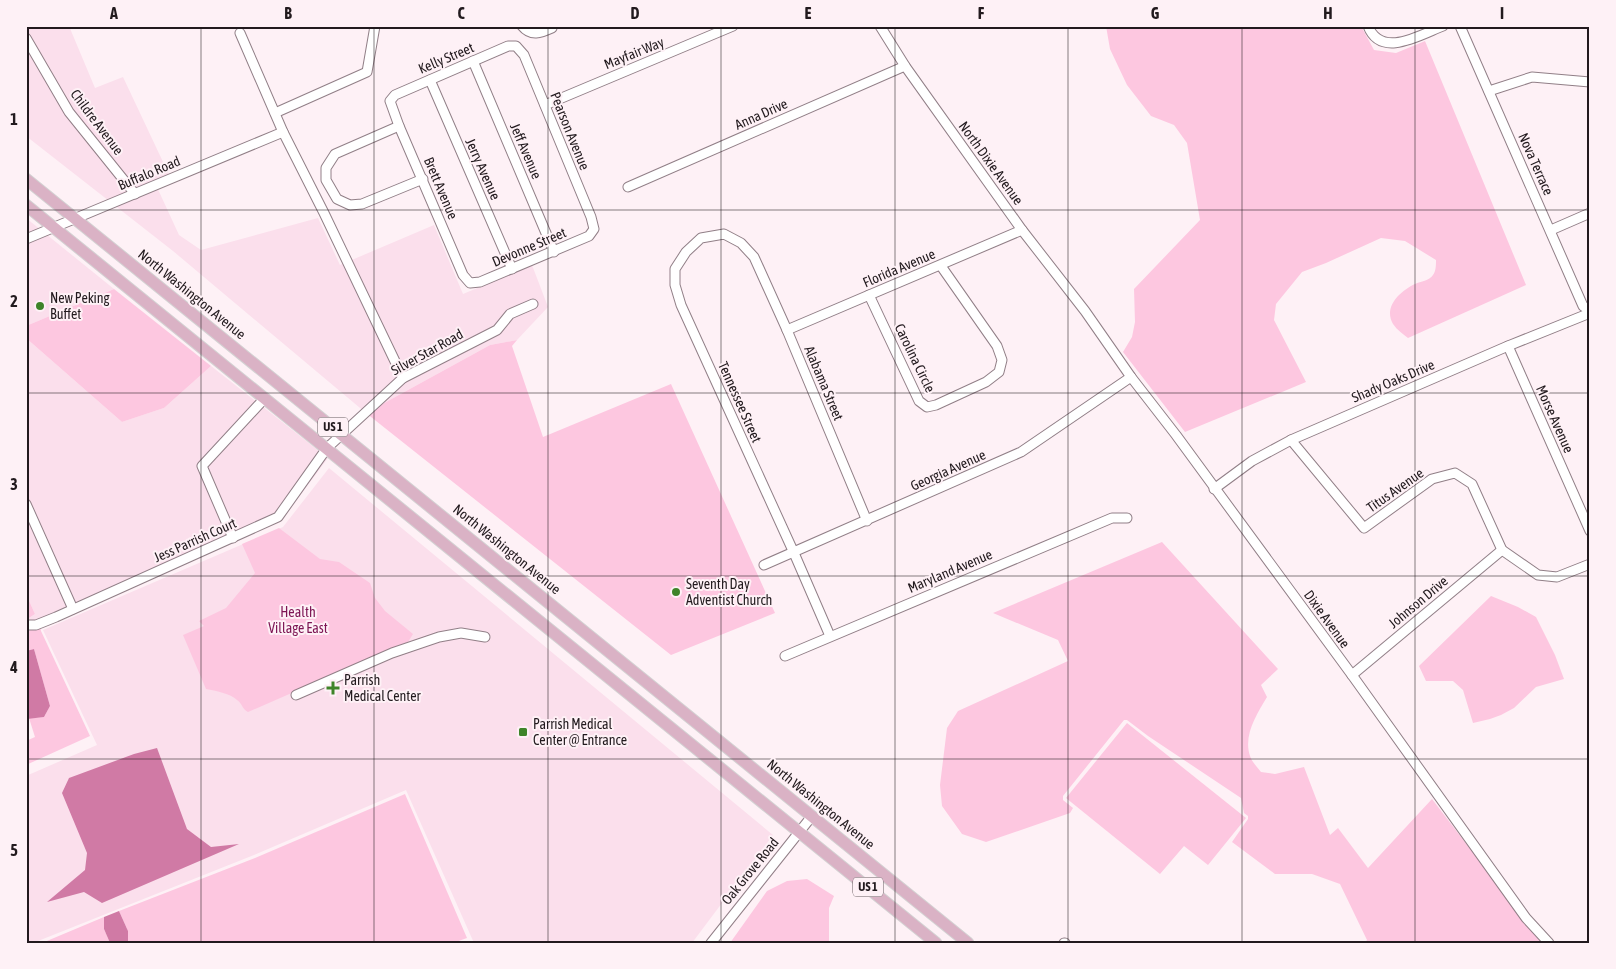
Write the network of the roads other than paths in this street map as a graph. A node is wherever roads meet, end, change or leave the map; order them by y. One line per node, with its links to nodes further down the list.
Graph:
1 (375, 26): 19 (street)
2 (522, 26): 7 (street)
3 (733, 26): 18 (street, Mayfair Way)
4 (880, 26): 13 (street, North Dixie Avenue)
5 (1443, 26): 8 (street)
6 (1460, 26): 16 (street, Nova Terrace)
7 (552, 28)
8 (1369, 30)
9 (240, 33): 19 (street)
10 (26, 38): 25 (street, Childre Avenue)
11 (516, 46): 12 (street, Kelly Street); 18 (street, Pearson Avenue)
12 (473, 61): 14 (street, Kelly Street); 34 (street, Jeff Avenue)
13 (905, 66): 24 (street, Anna Drive); 31 (street, North Dixie Avenue)
14 (430, 80): 17 (street, Kelly Street); 37 (street, Jerry Avenue)
15 (1590, 82): 16 (street)
16 (1489, 91): 32 (street, Nova Terrace)
17 (390, 101): 20 (street, Brett Avenue)
18 (545, 105): 30 (street, Pearson Avenue)
19 (275, 113): 21 (street)
20 (399, 126): 23 (street, Brett Avenue); 23 (street)
21 (283, 132): 25 (street, Buffalo Road); 46 (street)
22 (26, 179): 28 (main road, North Washington Avenue / US 1)
23 (423, 179): 38 (street, Brett Avenue)
24 (628, 187)
25 (135, 194): 28 (street, Buffalo Road)
26 (26, 205): 29 (main road, US 1)
27 (1590, 213): 32 (street)
28 (75, 219): 29 (street, Buffalo Road); 48 (main road, North Washington Avenue / US 1)
29 (54, 227): 33 (street, Buffalo Road); 47 (main road, US 1)
30 (594, 229): 34 (street, Devonne Street)
31 (1022, 230): 36 (street, Florida Avenue); 41 (street, North Dixie Avenue)
32 (1551, 230): 42 (street, Nova Terrace)
33 (26, 239)
34 (554, 252): 37 (street, Devonne Street)
35 (754, 257): 43 (street, Alabama Street); 58 (street, Tennessee Street)
36 (941, 266): 39 (street, Florida Avenue); 39 (street, Carolina Circle)
37 (512, 269): 38 (street, Devonne Street)
38 (470, 283)
39 (869, 295): 43 (street, Florida Avenue)
40 (533, 304): 46 (street, Silver Star Road)
41 (1084, 311): 45 (street, Dixie Avenue)
42 (1590, 312): 44 (street, Shady Oaks Drive)
43 (787, 330): 54 (street, Alabama Street)
44 (1508, 346): 49 (street, Shady Oaks Drive); 55 (street, Morse Avenue)
45 (1131, 377): 51 (street, Dixie Avenue); 54 (street, Georgia Avenue)
46 (403, 378): 48 (street, Silver Star Road)
47 (265, 398): 50 (main road, US 1); 56 (street)
48 (341, 434): 50 (street, Jess Parrish Court); 61 (main road, North Washington Avenue / US 1)
49 (1291, 440): 51 (street, Shady Oaks Drive); 57 (street, Titus Avenue)
50 (327, 448): 56 (street, Jess Parrish Court); 62 (main road, US 1)
51 (1214, 489): 68 (street, Dixie Avenue)
52 (26, 504): 63 (street)
53 (1127, 518): 65 (street, Maryland Avenue)
54 (867, 521): 58 (street, Georgia Avenue)
55 (1590, 531)
56 (233, 538): 63 (street, Jess Parrish Court)
57 (1502, 550): 59 (street); 68 (street, Johnson Drive)
58 (794, 553): 60 (street, Georgia Avenue); 65 (street, Tennessee Street)
59 (1590, 564)
60 (764, 565)
61 (527, 585): 62 (main road); 70 (main road, North Washington Avenue / US 1)
62 (514, 600): 71 (main road, US 1)
63 (73, 609): 64 (street, Jess Parrish Court)
64 (26, 625)
65 (830, 636): 67 (street, Maryland Avenue)
66 (486, 637): 69 (street)
67 (785, 656)
68 (1352, 675): 75 (street, Dixie Avenue)
69 (296, 695)
70 (812, 816): 71 (street, Oak Grove Road); 74 (main road, North Washington Avenue / US 1)
71 (800, 832): 72 (street, Oak Grove Road); 73 (main road, US 1)
72 (711, 943)
73 (936, 943)
74 (968, 943)
75 (1549, 943)

